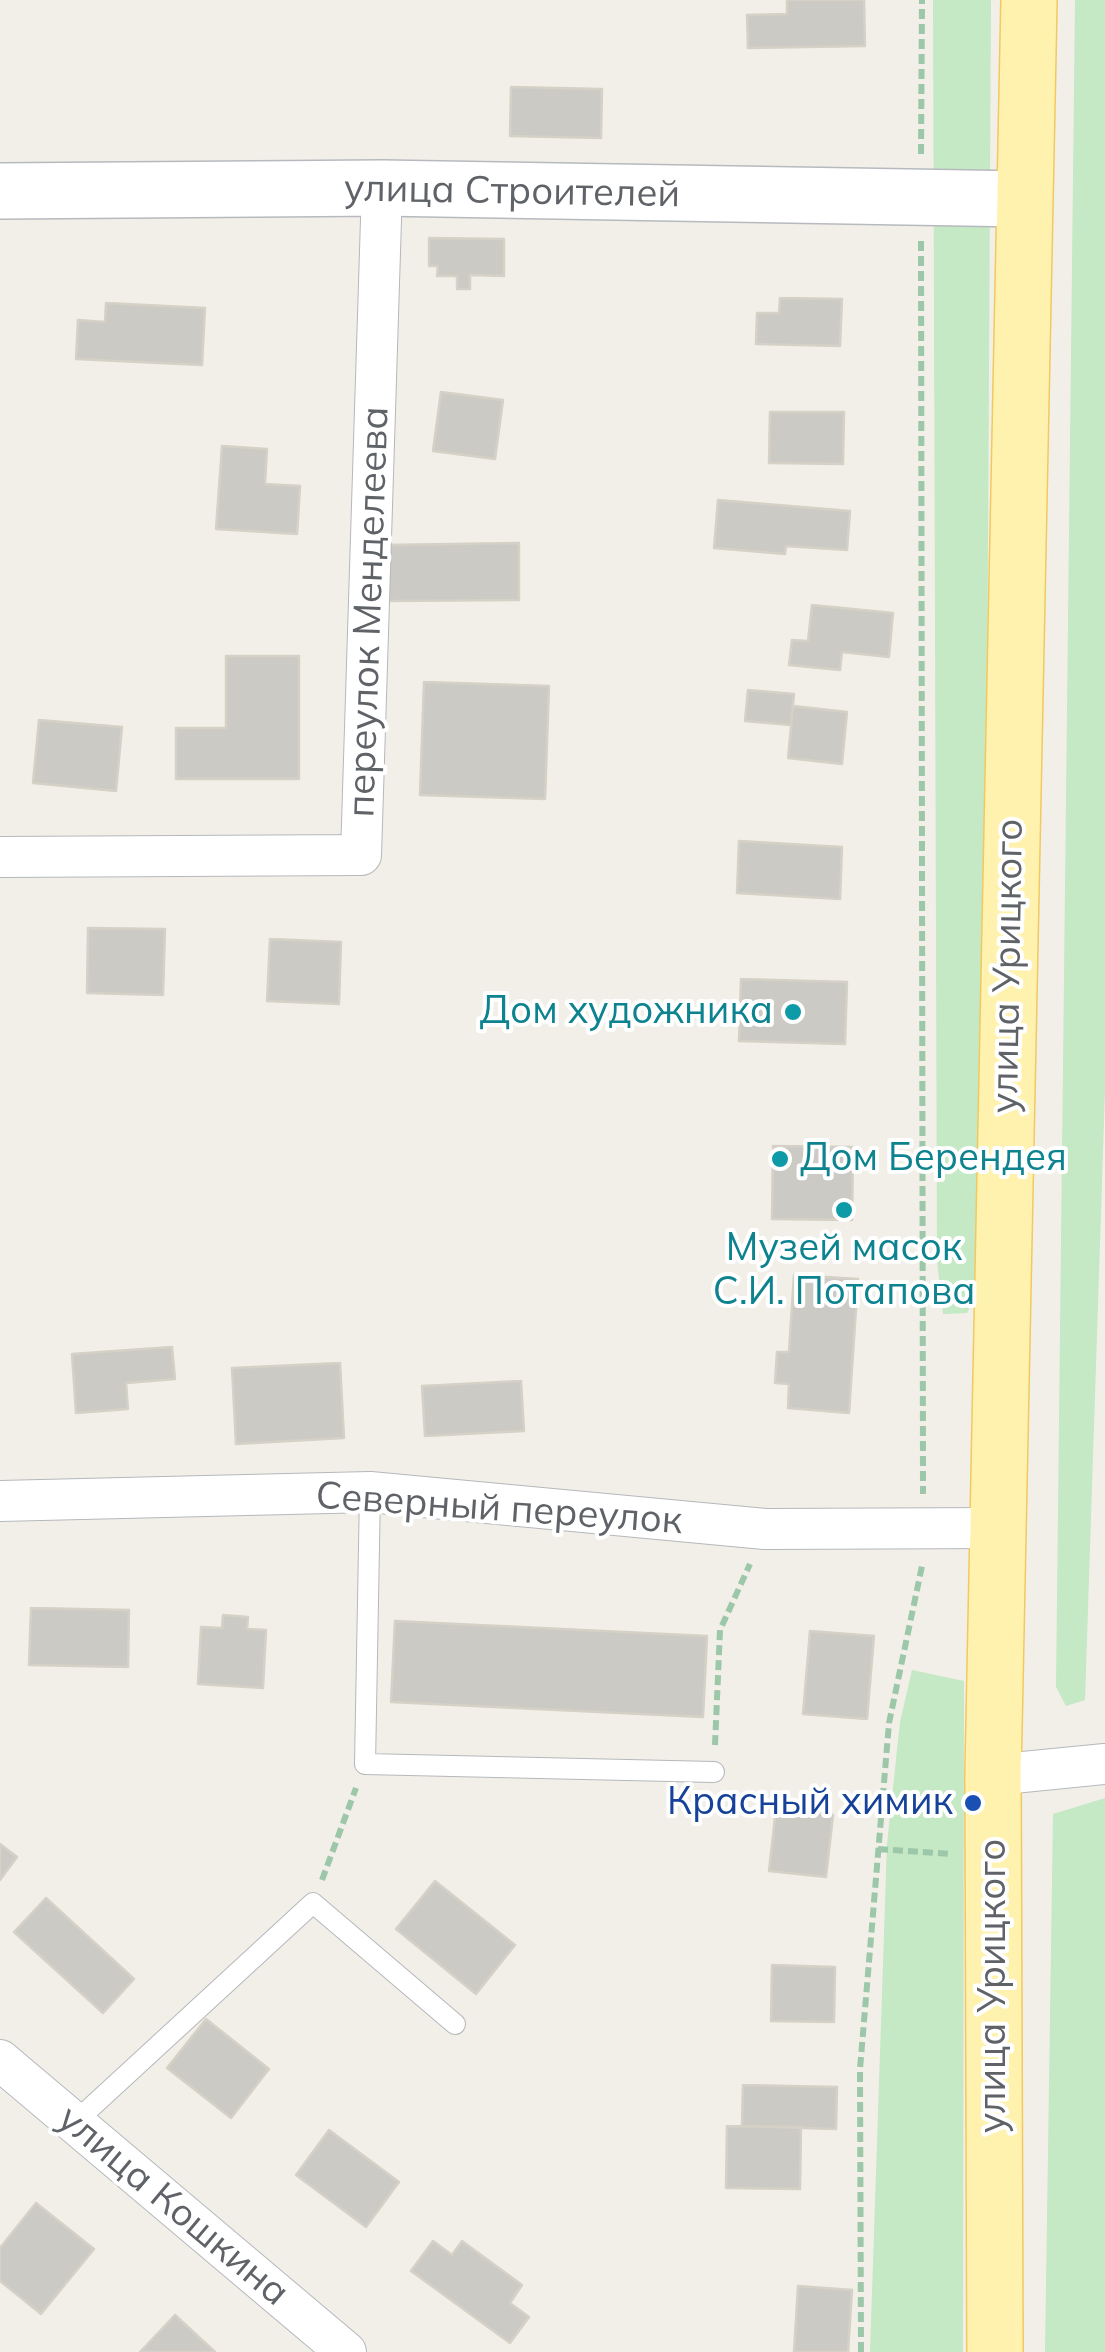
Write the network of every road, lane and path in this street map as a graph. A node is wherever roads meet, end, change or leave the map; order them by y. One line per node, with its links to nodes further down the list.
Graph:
1 (922, 0): 6 (path)
2 (1029, 0): 5 (main road, улица Урицкого)
3 (382, 188): 4 (street, улица Строителей); 6 (street, улица Строителей); 7 (street, переулок Менделеева)
4 (0, 191)
5 (1024, 199): 6 (street, улица Строителей); 11 (main road, улица Урицкого)
6 (921, 201): 10 (path)
7 (0, 857)
8 (370, 1492): 9 (street, Северный переулок); 12 (street, Северный переулок); 13 (lane)
9 (0, 1501)
10 (923, 1528): 11 (street, Северный переулок); 12 (street, Северный переулок); 17 (path)
11 (998, 1528): 16 (main road, улица Урицкого)
12 (766, 1530): 15 (path)
13 (365, 1764): 15 (lane); 19 (path)
14 (1105, 1764): 16 (street)
15 (714, 1772)
16 (993, 1776): 25 (main road, улица Урицкого)
17 (878, 1849): 18 (path); 24 (path)
18 (968, 1855)
19 (314, 1903): 20 (lane); 22 (lane)
20 (455, 2024)
21 (0, 2060): 22 (street, улица Кошкина)
22 (74, 2123): 23 (street, улица Кошкина)
23 (346, 2352)
24 (861, 2352)
25 (995, 2352)

